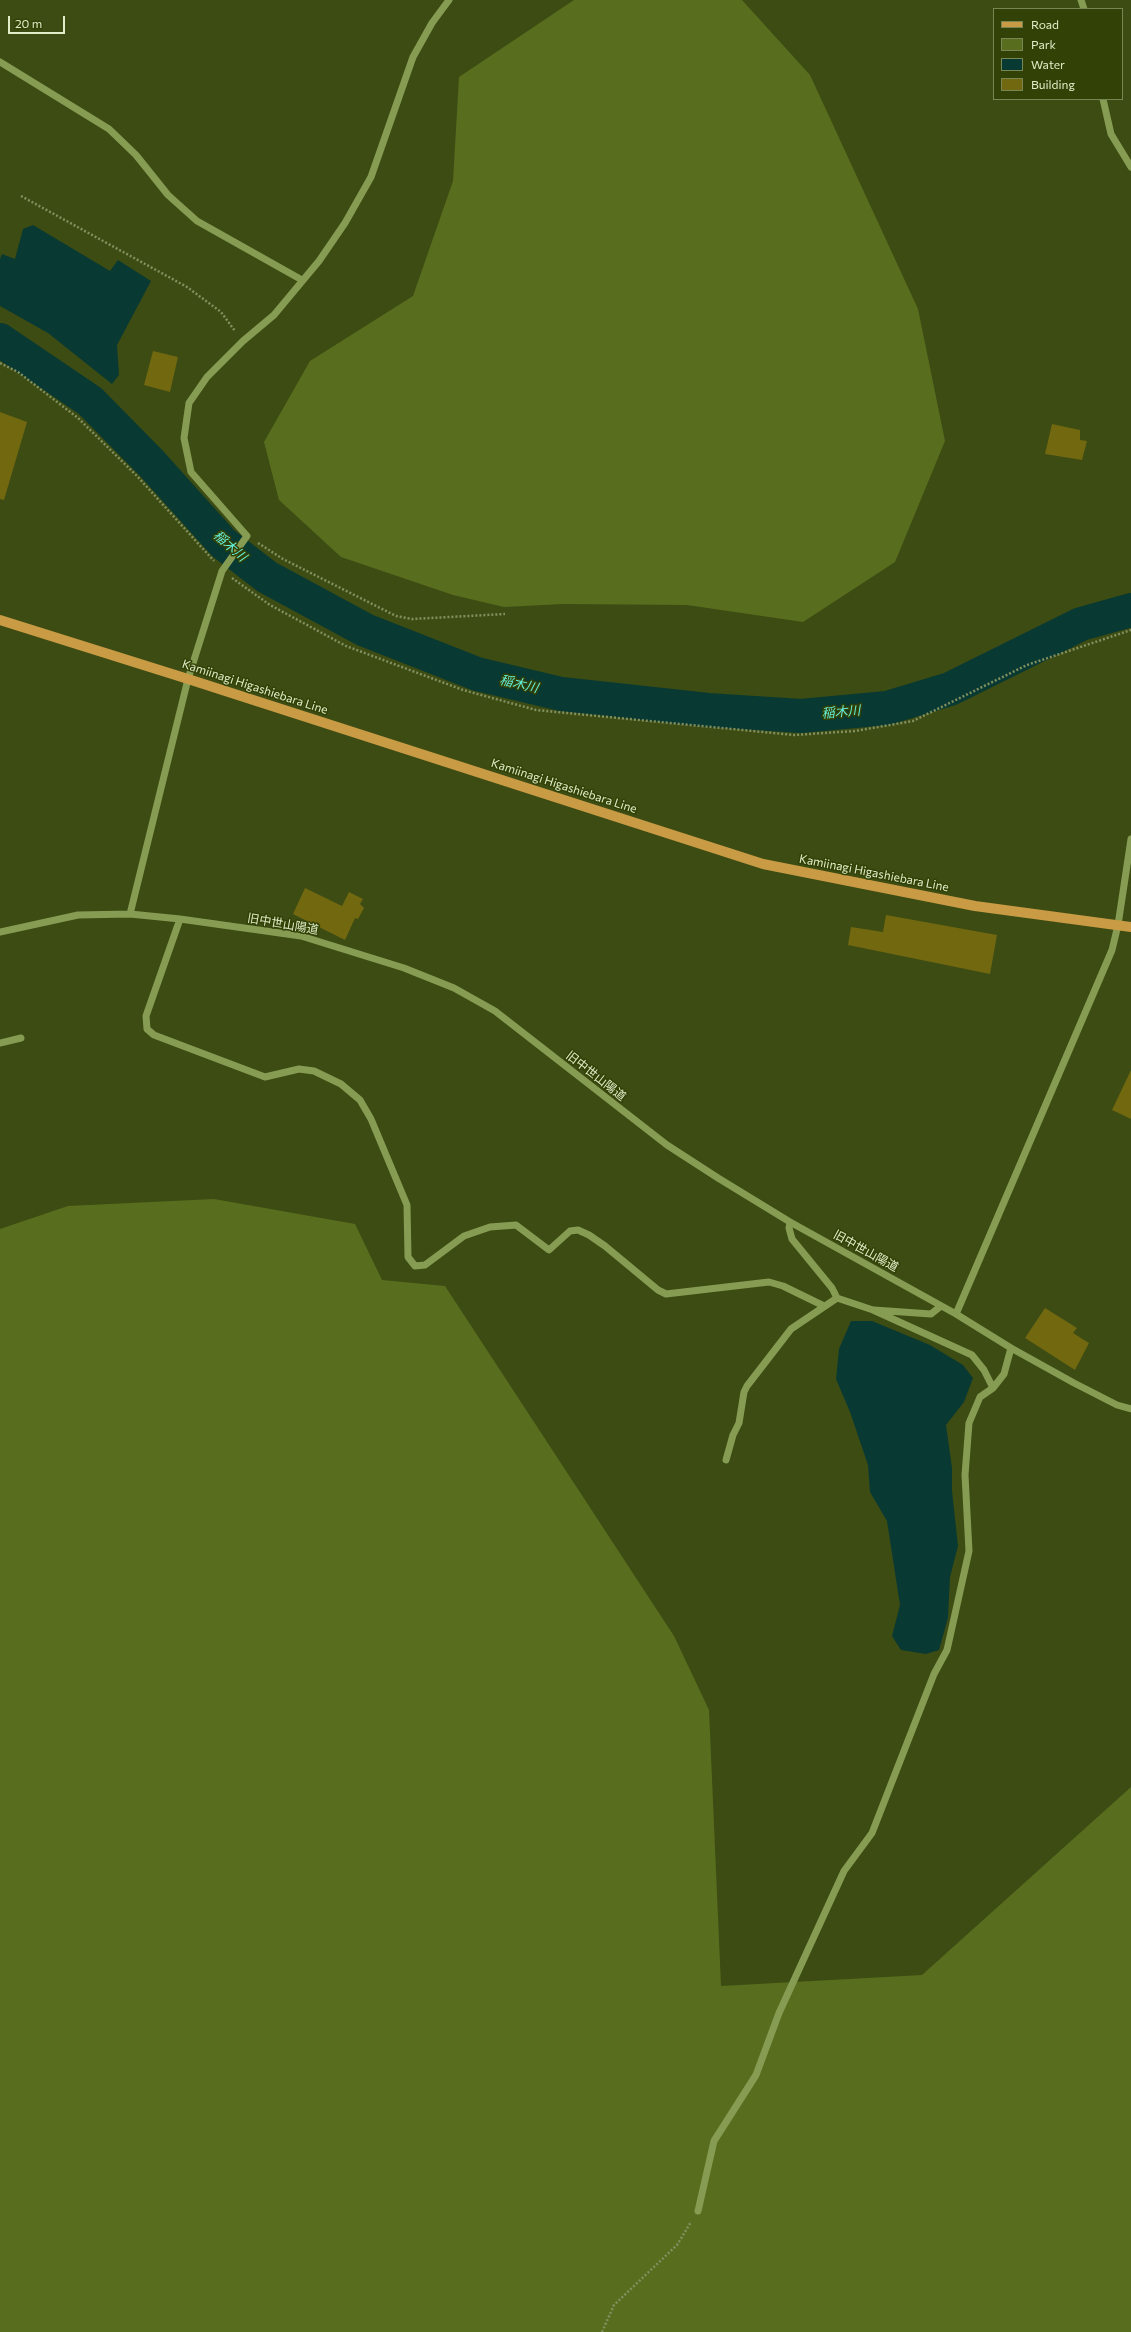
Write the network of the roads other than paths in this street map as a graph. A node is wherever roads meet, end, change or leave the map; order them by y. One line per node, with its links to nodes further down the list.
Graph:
1 (449, 0): 5 (street)
2 (0, 62): 5 (street)
3 (1103, 100): 4 (street)
4 (1131, 167)
5 (302, 280): 7 (street)
6 (0, 620): 7 (main road, Kamiinagi Higashiebara Line)
7 (188, 679): 9 (street); 11 (main road, Kamiinagi Higashiebara Line)
8 (1131, 839): 11 (street)
9 (130, 914): 10 (street, 旧中世山陽道); 13 (street, 旧中世山陽道)
10 (180, 919): 16 (street, 旧中世山陽道); 18 (street)
11 (1118, 925): 12 (main road, Kamiinagi Higashiebara Line); 21 (street)
12 (1131, 927)
13 (0, 932)
14 (21, 1038): 15 (street)
15 (0, 1044)
16 (790, 1222): 17 (street); 19 (street, 旧中世山陽道)
17 (837, 1298): 18 (street); 20 (street)
18 (824, 1306): 25 (street)
19 (941, 1306): 20 (street); 21 (street, 旧中世山陽道)
20 (873, 1310): 23 (street)
21 (956, 1314): 22 (street, 旧中世山陽道)
22 (1011, 1348): 23 (street); 24 (street, 旧中世山陽道)
23 (993, 1388): 26 (street)
24 (1131, 1409)
25 (726, 1460)
26 (698, 2211)

